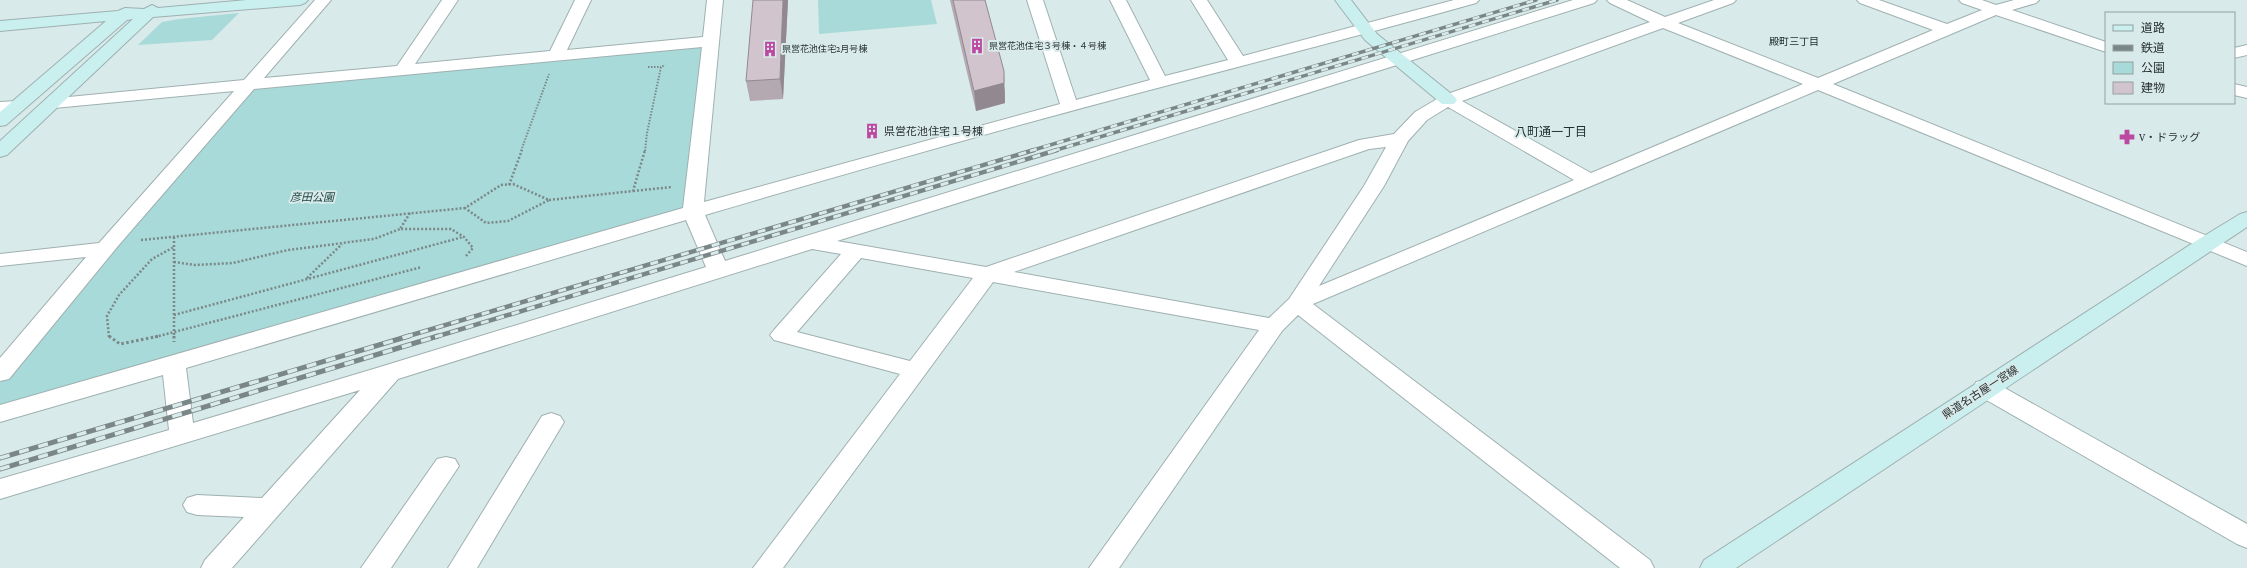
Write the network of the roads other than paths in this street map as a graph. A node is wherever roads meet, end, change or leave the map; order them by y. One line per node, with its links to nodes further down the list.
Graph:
1 (164, 0): 18 (street)
2 (300, 0): 18 (street)
3 (322, 0): 34 (street)
4 (450, 0): 32 (street)
5 (583, 0): 29 (street)
6 (716, 0): 25 (street)
7 (1035, 0): 42 (street)
8 (1118, 0): 33 (street)
9 (1199, 0): 31 (street)
10 (1343, 0): 23 (street)
11 (1471, 0): 23 (street)
12 (1589, 0): 30 (street)
13 (1615, 0): 21 (street)
14 (1728, 0): 21 (street)
15 (1865, 0): 24 (street)
16 (1967, 0): 19 (street)
17 (2031, 0): 19 (street)
18 (144, 7): 20 (street); 39 (street)
19 (1995, 10): 24 (street); 26 (street)
20 (122, 16): 22 (street); 40 (street)
21 (1666, 24): 35 (street); 38 (street)
22 (0, 26)
23 (1365, 30): 30 (street); 31 (street)
24 (1948, 30): 35 (street)
25 (711, 40): 29 (street); 47 (street)
26 (2105, 46)
27 (2247, 50): 28 (street)
28 (2235, 53)
29 (556, 55): 32 (street)
30 (1398, 60): 38 (street); 49 (street)
31 (1238, 62): 33 (street)
32 (403, 69): 34 (street)
33 (1160, 82): 42 (street)
34 (251, 83): 39 (street); 51 (street)
35 (1821, 84): 46 (street); 50 (street)
36 (2235, 89): 37 (street)
37 (2247, 93)
38 (1448, 100): 44 (street); 46 (street)
39 (54, 103): 45 (street)
40 (18, 106): 41 (street); 43 (street)
41 (0, 107)
42 (1070, 107): 47 (street)
43 (0, 121)
44 (1400, 139): 56 (street); 57 (street)
45 (0, 151)
46 (1591, 181): 57 (street)
47 (692, 212): 55 (street); 59 (street)
48 (2247, 218): 50 (street, 県道名古屋一宮線)
49 (810, 243): 52 (street); 55 (street)
50 (2206, 243): 54 (street); 63 (street, 県道名古屋一宮線)
51 (108, 245): 53 (street); 61 (street)
52 (855, 251): 56 (street); 60 (street)
53 (0, 260)
54 (2247, 260)
55 (719, 271): 62 (street)
56 (988, 274): 58 (street); 60 (street)
57 (1297, 303): 58 (street); 77 (street)
58 (1274, 326): 76 (street)
59 (174, 365): 64 (street); 66 (street)
60 (916, 370): 75 (street)
61 (0, 373)
62 (389, 373): 66 (street); 70 (street)
63 (1985, 388): 71 (street); 78 (street, 県道名古屋一宮線)
64 (0, 414)
65 (551, 422): 74 (street)
66 (182, 436): 68 (street)
67 (446, 466): 73 (street)
68 (0, 489)
69 (197, 505): 70 (street)
70 (270, 508): 72 (street)
71 (2247, 537)
72 (215, 568)
73 (376, 568)
74 (462, 568)
75 (767, 568)
76 (1103, 568)
77 (1640, 568)
78 (1714, 568)

